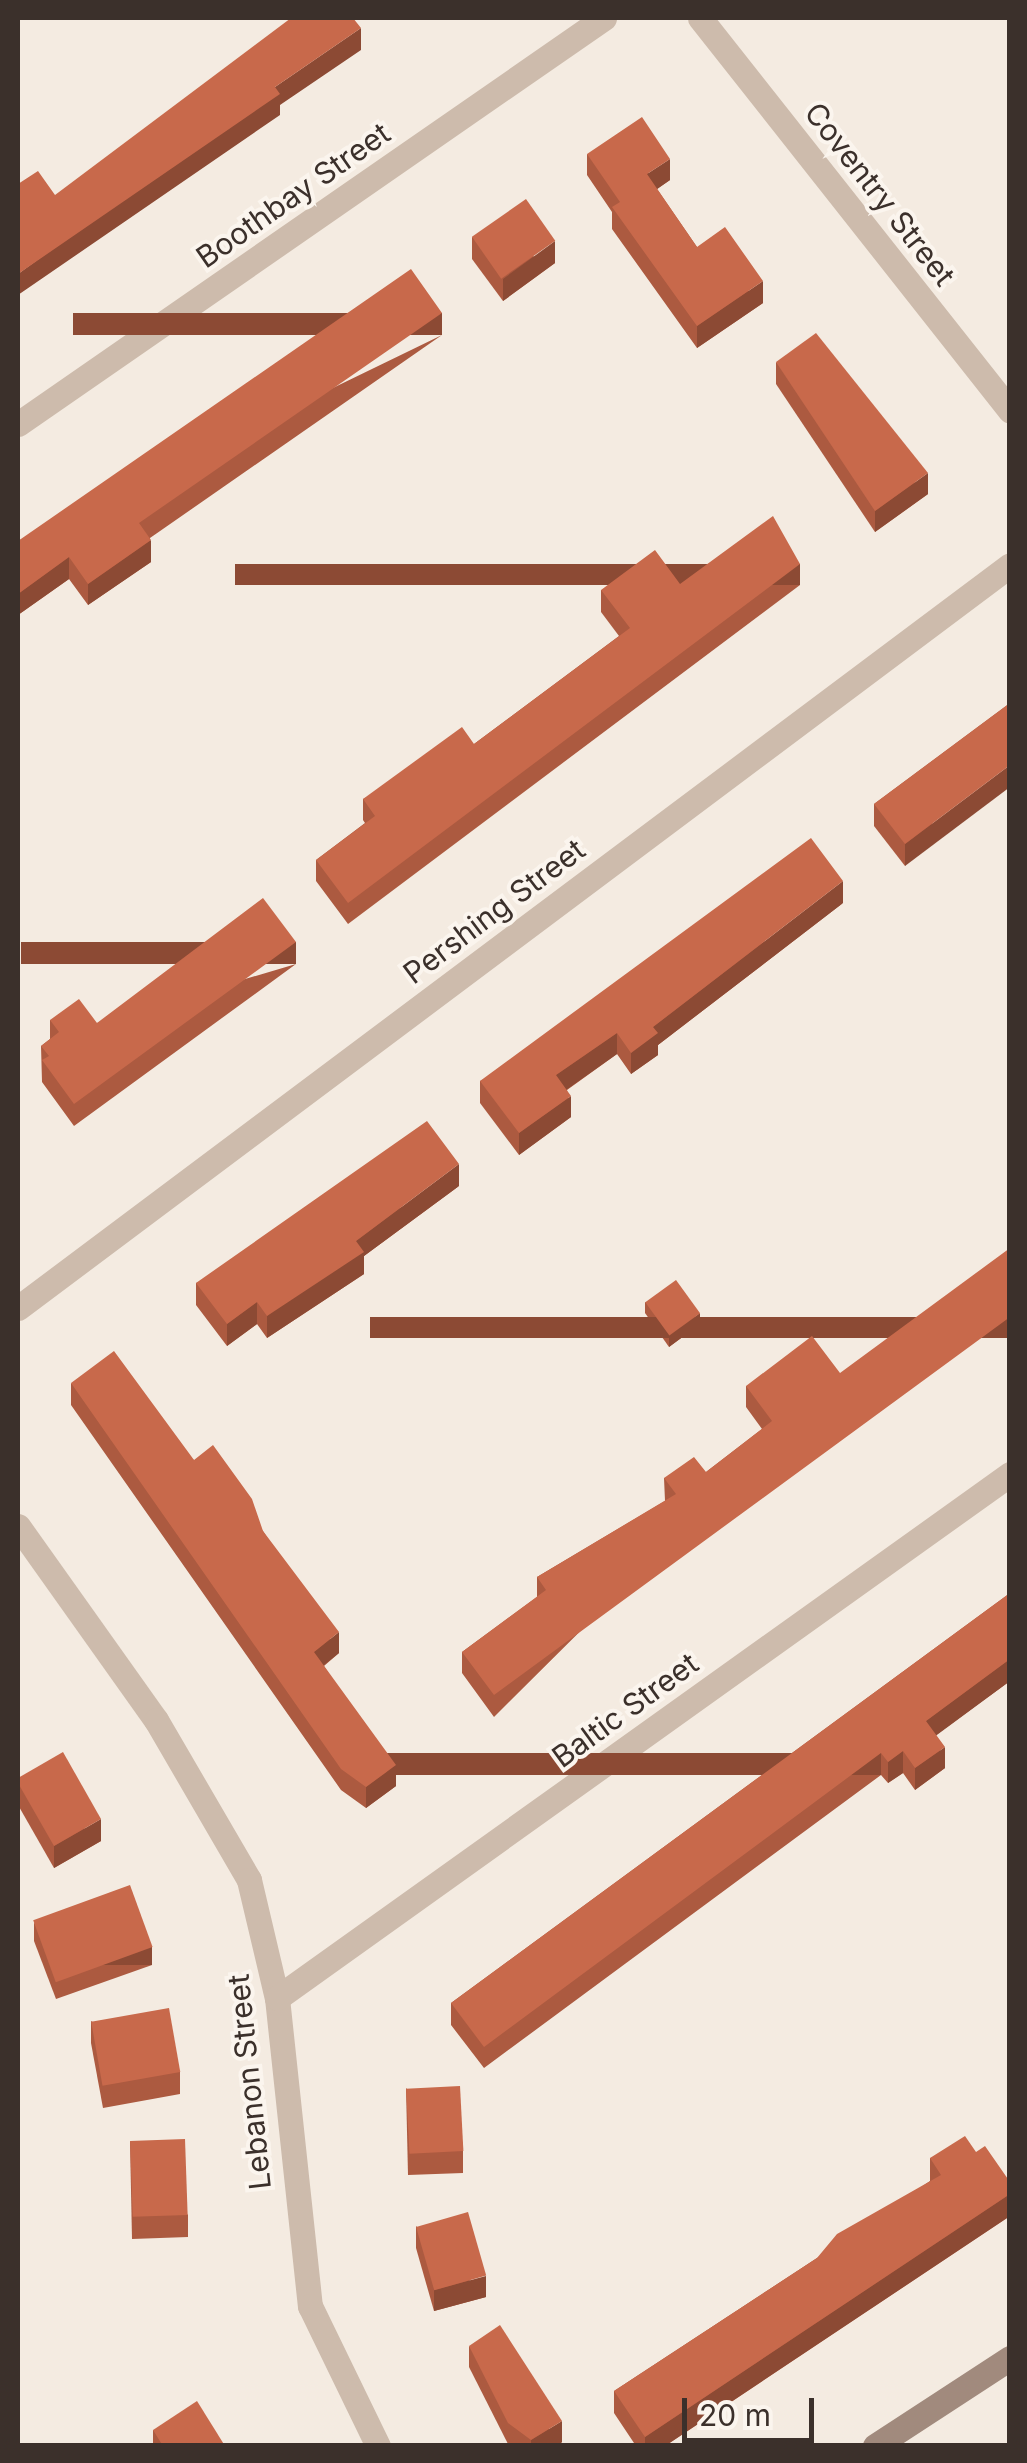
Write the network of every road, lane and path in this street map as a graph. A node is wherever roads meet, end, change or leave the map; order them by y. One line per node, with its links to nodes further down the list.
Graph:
1 (604, 18): 4 (street, Boothbay Street)
2 (700, 18): 3 (street, Coventry Street)
3 (1010, 410)
4 (18, 424)
5 (1010, 565): 6 (street, Pershing Street)
6 (18, 1308)
7 (1010, 1474): 9 (street, Baltic Street)
8 (18, 1526): 9 (street, Lebanon Street)
9 (277, 1998): 11 (street, Lebanon Street)
10 (1010, 2358): 12 (main road)
11 (378, 2446)
12 (876, 2446)

